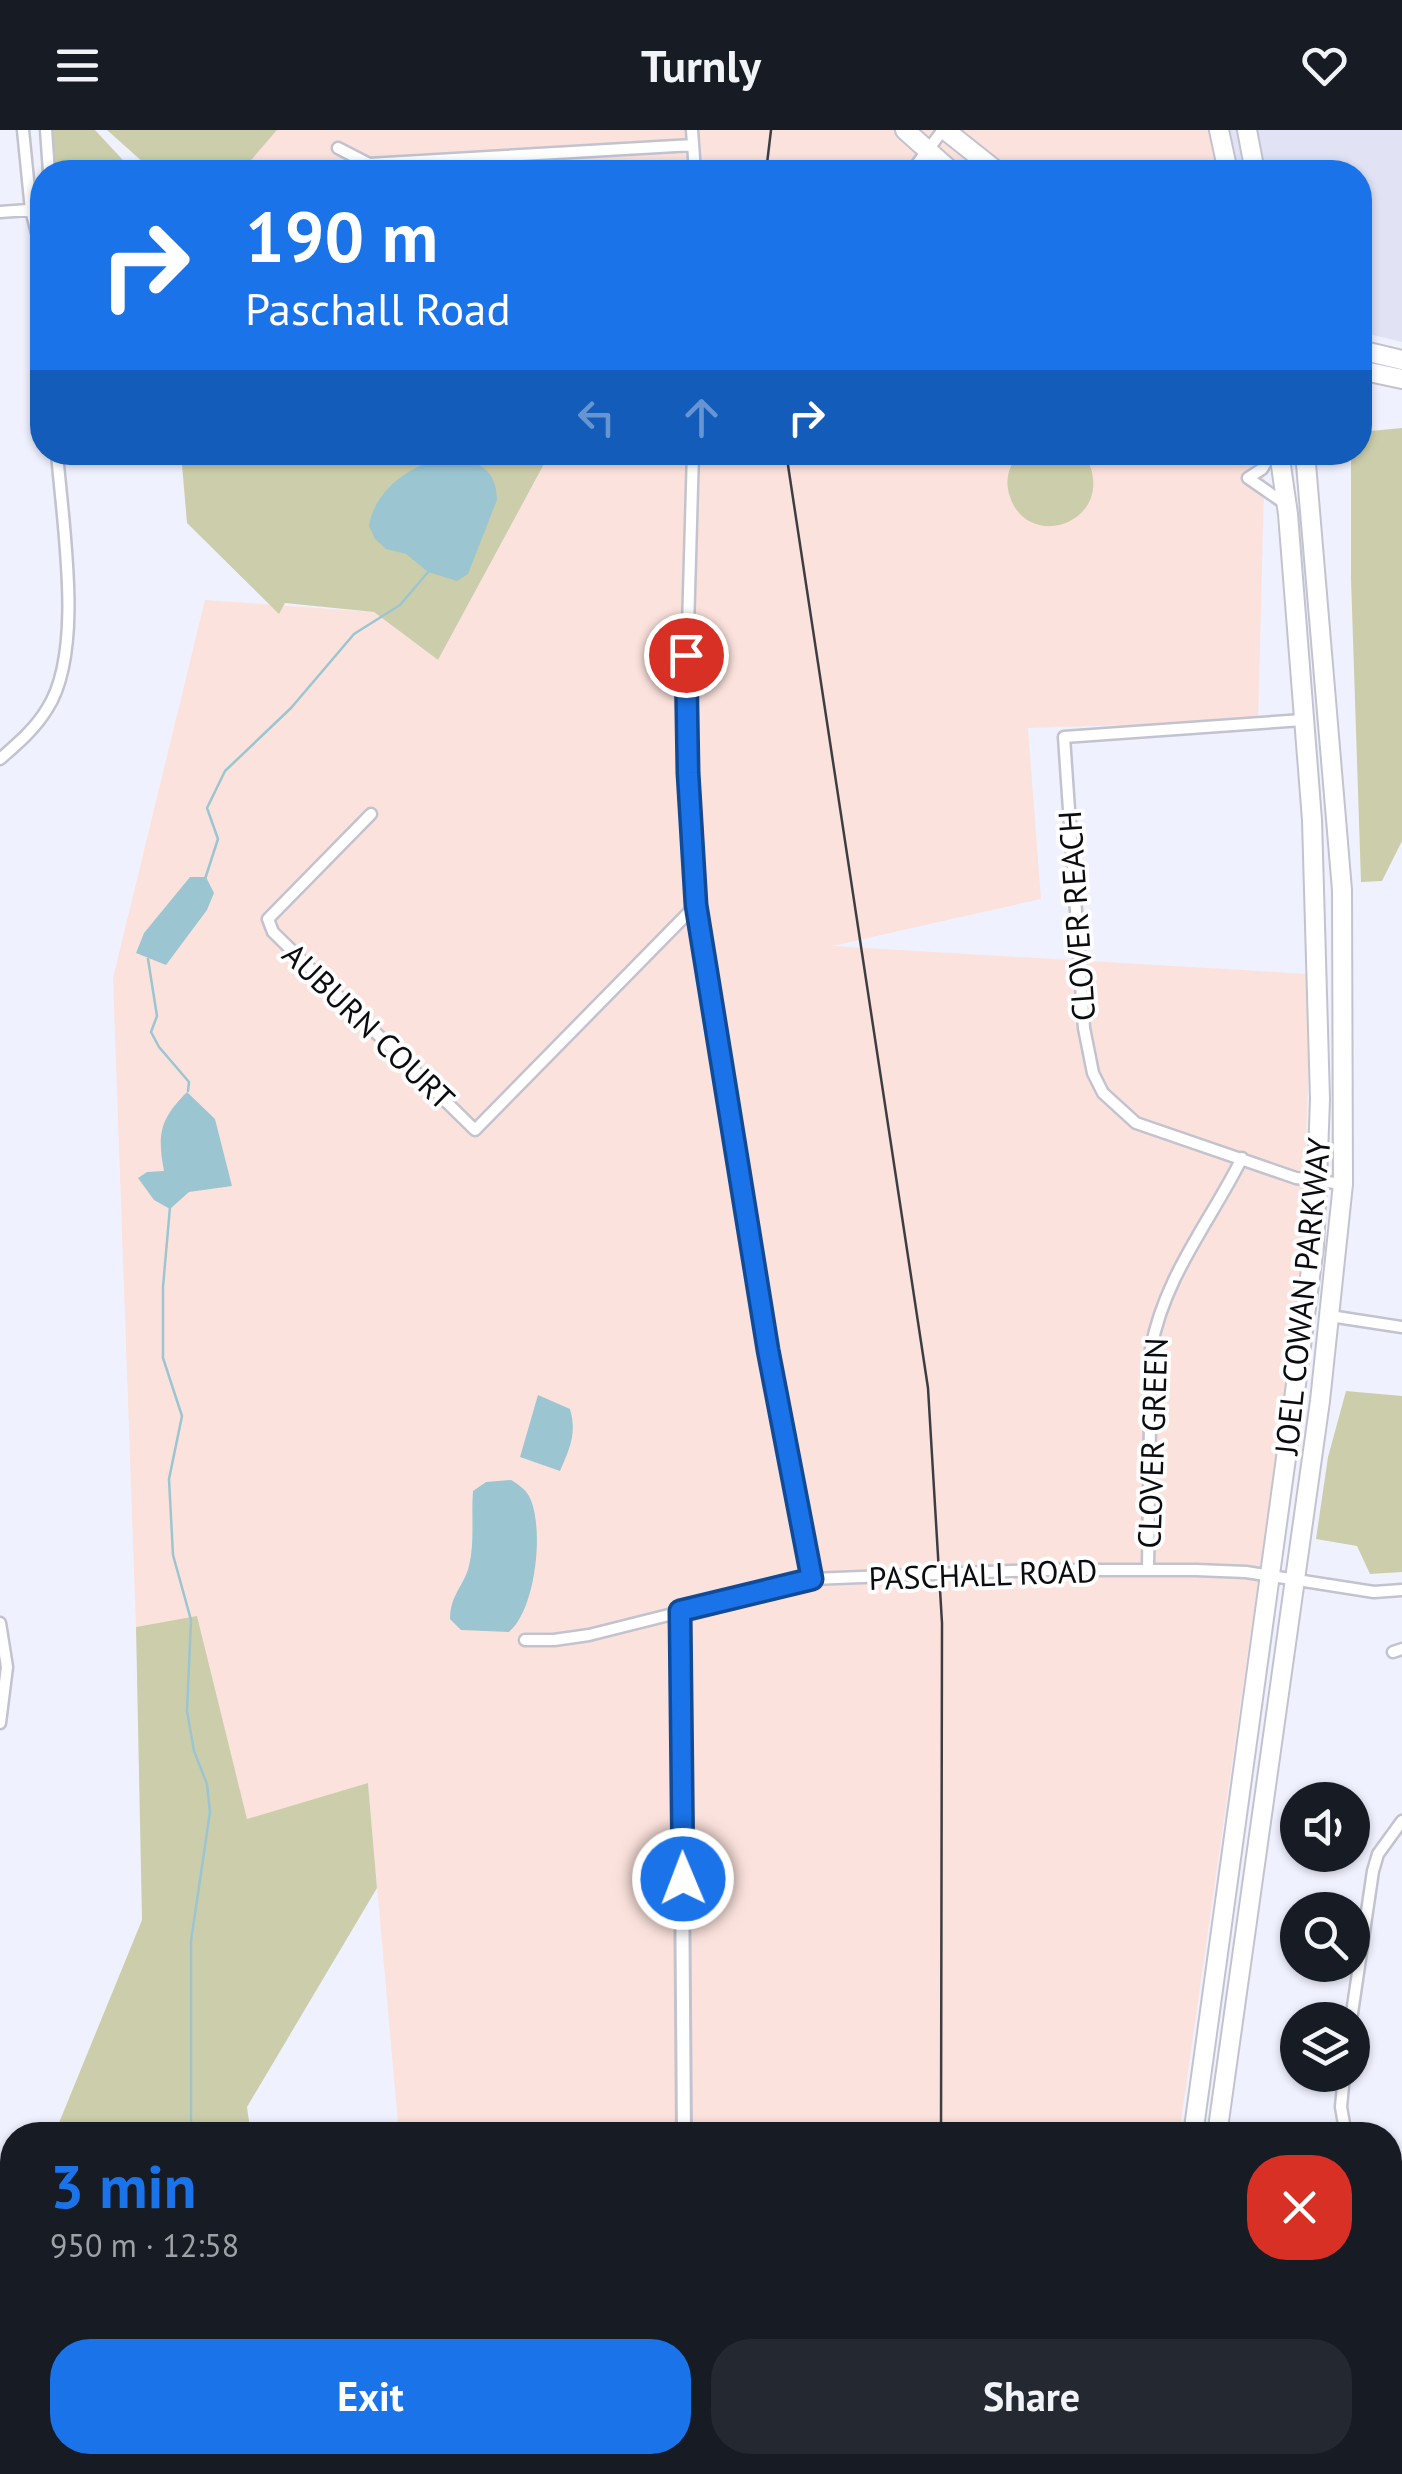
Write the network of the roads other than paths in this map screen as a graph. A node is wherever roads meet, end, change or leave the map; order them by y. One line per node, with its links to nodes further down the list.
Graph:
1 (23, 130): 20 (street)
2 (46, 130): 11 (street)
3 (692, 130): 8 (street)
4 (906, 130): 10 (main road)
5 (944, 130): 10 (street); 17 (main road)
6 (1219, 130): 18 (main road)
7 (1247, 130): 19 (main road)
8 (693, 146): 13 (street); 14 (street)
9 (338, 148): 12 (street)
10 (926, 150): 15 (street); 16 (main road)
11 (48, 160)
12 (361, 160)
13 (441, 160)
14 (694, 160)
15 (919, 160)
16 (938, 160)
17 (983, 160)
18 (1225, 160)
19 (1253, 160)
20 (30, 173)
21 (30, 210): 22 (street)
22 (0, 212)
23 (1372, 353): 24 (main road)
24 (1402, 360)
25 (1372, 373): 26 (main road)
26 (1402, 379)
27 (58, 465): 34 (street)
28 (694, 465): 36 (street)
29 (1265, 465): 32 (street)
30 (1278, 465): 32 (main road, JOEL COWAN PARKWAY)
31 (1306, 465): 39 (main road, JOEL COWAN PARKWAY)
32 (1286, 505): 33 (main road, JOEL COWAN PARKWAY)
33 (1294, 721): 37 (street, CLOVER REACH); 38 (main road, JOEL COWAN PARKWAY)
34 (0, 759)
35 (372, 814): 36 (street, AUBURN COURT)
36 (696, 905): 44 (street)
37 (1242, 1158): 38 (street, CLOVER REACH); 42 (street, CLOVER GREEN)
38 (1309, 1180): 39 (street, CLOVER REACH); 43 (main road, JOEL COWAN PARKWAY)
39 (1343, 1184): 40 (main road, JOEL COWAN PARKWAY)
40 (1330, 1316): 41 (street); 45 (main road, JOEL COWAN PARKWAY)
41 (1402, 1327)
42 (1148, 1569): 43 (street, PASCHALL ROAD); 44 (street, PASCHALL ROAD)
43 (1270, 1576): 45 (street, PASCHALL ROAD); 55 (main road, JOEL COWAN PARKWAY)
44 (812, 1579): 47 (street, PASCHALL ROAD)
45 (1293, 1580): 46 (street, PASCHALL ROAD); 56 (main road, JOEL COWAN PARKWAY)
46 (1402, 1590)
47 (680, 1611): 49 (street, PASCHALL ROAD); 54 (street)
48 (0, 1623): 50 (street)
49 (524, 1640)
50 (0, 1723)
51 (1402, 1821): 52 (street)
52 (1355, 2002)
53 (1342, 2092): 57 (street)
54 (684, 2122)
55 (1194, 2122)
56 (1218, 2122)
57 (1344, 2122)

